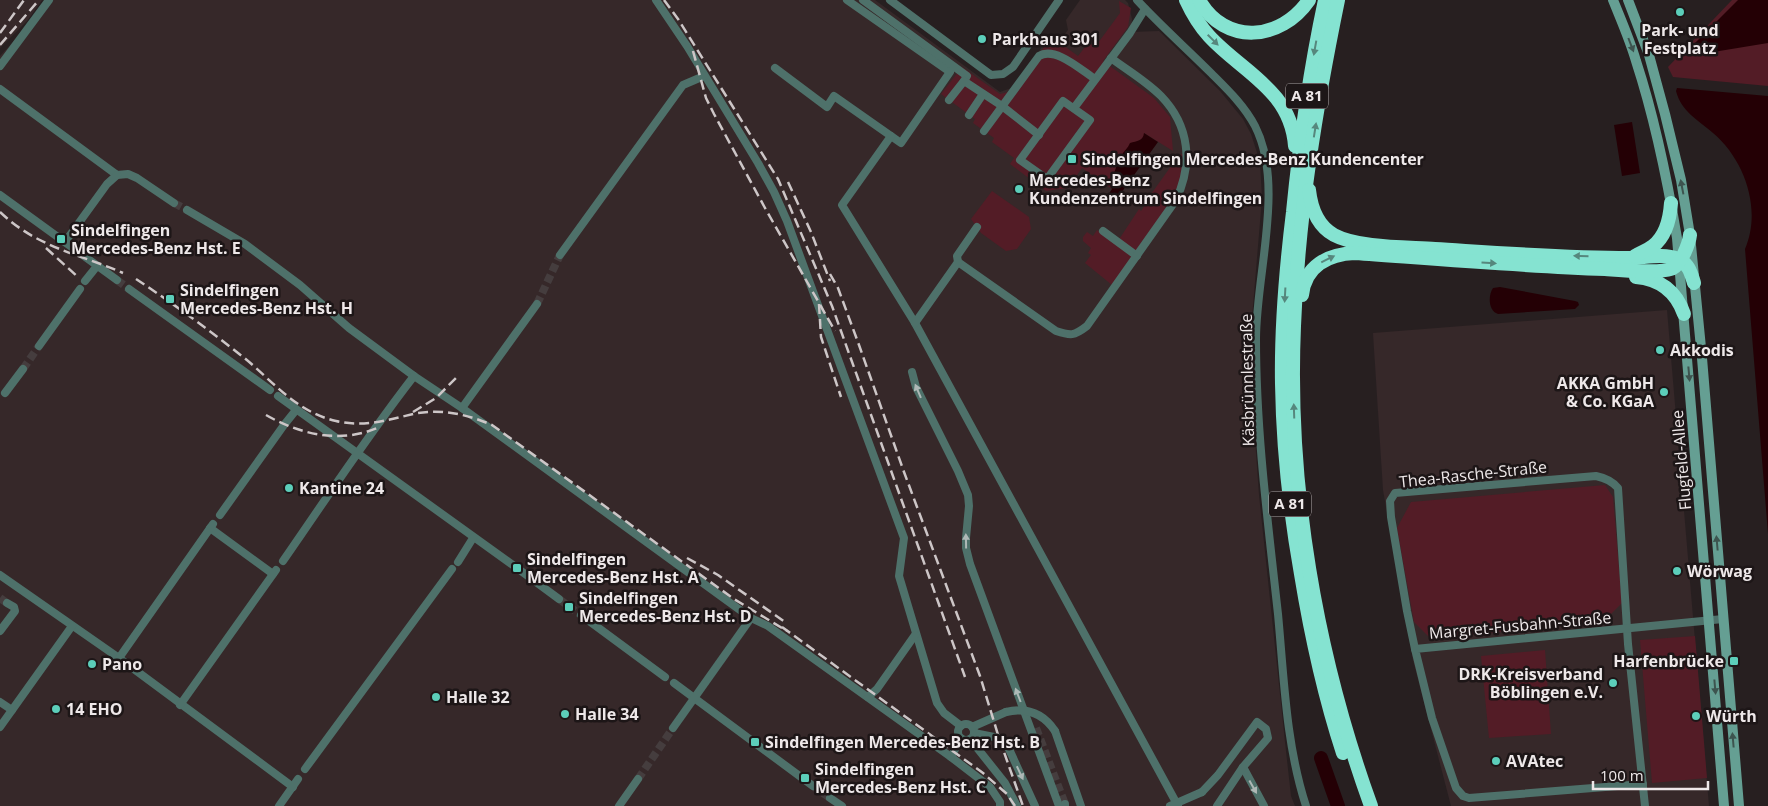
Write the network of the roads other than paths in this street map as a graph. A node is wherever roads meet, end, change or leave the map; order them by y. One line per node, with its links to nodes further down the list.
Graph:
1 (48, 0): 19 (street)
2 (656, 0): 21 (street)
3 (847, 0): 32 (street)
4 (863, 0): 23 (street)
5 (890, 0): 18 (street)
6 (1059, 0): 18 (street)
7 (1137, 0): 15 (street, Käsbrünnlestraße)
8 (1186, 0): 35 (highway, one-way to 35)
9 (1198, 0): 10 (highway)
10 (1309, 0)
11 (1325, 0): 35 (highway, A 81, one-way to 35)
12 (1338, 0): 33 (highway, A 81, one-way to 12)
13 (1613, 0): 38 (main road, Flugfeld-Allee, one-way to 38)
14 (1628, 0): 42 (main road, Flugfeld-Allee, one-way to 14)
15 (1145, 9): 17 (street); 127 (street, Käsbrünnlestraße)
16 (975, 52): 18 (street)
17 (1111, 58): 22 (street); 45 (street)
18 (970, 60)
19 (0, 66)
20 (775, 68): 32 (street)
21 (704, 76): 44 (street); 89 (street)
22 (1095, 79): 27 (street); 28 (street)
23 (964, 81): 25 (street); 26 (street)
24 (0, 89): 34 (street)
25 (984, 94): 27 (street); 29 (street)
26 (949, 100)
27 (1002, 106): 30 (street); 31 (street)
28 (1074, 108): 31 (street); 31 (street)
29 (969, 115)
30 (984, 131)
31 (1039, 135)
32 (891, 136): 58 (street)
33 (1308, 170): 46 (highway, one-way to 33); 63 (highway, A 81)
34 (117, 175): 37 (street); 43 (street)
35 (1294, 194): 128 (highway, A 81, one-way to 128)
36 (0, 195): 43 (street)
37 (174, 203)
38 (1671, 203): 46 (highway); 47 (main road, Flugfeld-Allee)
39 (187, 210): 62 (street)
40 (977, 227): 48 (street)
41 (1103, 231): 45 (street)
42 (1690, 235): 47 (highway); 53 (main road, Flugfeld-Allee)
43 (65, 242): 49 (street)
44 (560, 255)
45 (1137, 256): 48 (street)
46 (1629, 258): 47 (highway)
47 (1679, 260): 50 (highway); 53 (highway); 57 (main road, Flugfeld-Allee)
48 (958, 262): 58 (street)
49 (97, 266): 51 (street); 52 (street)
50 (1521, 266): 57 (highway); 63 (highway, one-way to 50)
51 (117, 280)
52 (85, 282)
53 (1694, 283): 76 (main road, Flugfeld-Allee, one-way to 53)
54 (80, 289): 59 (street)
55 (129, 289): 64 (street)
56 (537, 304): 67 (street)
57 (1684, 314): 77 (main road, Flugfeld-Allee, one-way to 77)
58 (915, 323): 124 (street)
59 (38, 346)
60 (23, 369): 65 (street)
61 (912, 372): 80 (street, one-way to 61)
62 (414, 376): 67 (street); 69 (street)
63 (1293, 383): 129 (highway, A 81, one-way to 63)
64 (270, 390)
65 (5, 393)
66 (278, 396): 68 (street)
67 (462, 408): 83 (street)
68 (296, 410): 69 (street); 70 (street)
69 (357, 454): 71 (street); 72 (street)
70 (220, 514)
71 (473, 538): 73 (street); 79 (street)
72 (283, 561)
73 (458, 562)
74 (452, 569): 108 (street)
75 (0, 575): 86 (street)
76 (1720, 582): 77 (main road); 84 (main road, Flugfeld-Allee)
77 (1706, 584): 85 (main road, Flugfeld-Allee)
78 (978, 598): 80 (street)
79 (558, 600)
80 (985, 602): 115 (street, one-way to 80)
81 (8, 603): 88 (street)
82 (580, 615): 94 (street)
83 (751, 618): 96 (street); 97 (street)
84 (1723, 619): 85 (street, Margret-Fusbahn-Straße); 92 (main road, Flugfeld-Allee)
85 (1710, 620): 87 (street, Margret-Fusbahn-Straße); 93 (main road, Flugfeld-Allee)
86 (72, 626): 91 (street); 100 (street)
87 (1628, 629): 90 (street, Margret-Fusbahn-Straße); 90 (street, Thea-Rasche-Straße); 111 (street)
88 (0, 631)
89 (915, 635): 96 (street); 101 (street)
90 (1415, 649): 111 (street, Margret-Fusbahn-Straße)
91 (118, 658): 99 (street); 99 (street)
92 (1727, 665): 93 (main road); 132 (main road, Flugfeld-Allee, one-way to 92)
93 (1713, 666): 131 (main road, Flugfeld-Allee, one-way to 131)
94 (665, 677)
95 (674, 683): 97 (street)
96 (868, 697): 106 (street)
97 (693, 698): 103 (street); 112 (street)
98 (0, 702): 100 (street)
99 (180, 705): 113 (street)
100 (12, 710): 102 (street)
101 (961, 726): 104 (street); 105 (street)
102 (0, 727)
103 (673, 728)
104 (972, 733): 105 (street); 120 (street); 121 (street, one-way to 121); 122 (street, bridge)
105 (961, 738): 106 (street)
106 (951, 757): 119 (street)
107 (1243, 767): 123 (street, bridge); 125 (street); 126 (street, one-way to 126)
108 (305, 770)
109 (298, 779): 113 (street)
110 (638, 779): 117 (street)
111 (1643, 784): 130 (street)
112 (813, 786)
113 (293, 787): 116 (street)
114 (830, 798): 118 (street)
115 (1063, 805)
116 (279, 806)
117 (619, 806)
118 (842, 806)
119 (1000, 806)
120 (1017, 806)
121 (1035, 806)
122 (1081, 806)
123 (1170, 806)
124 (1178, 806)
125 (1217, 806)
126 (1264, 806)
127 (1306, 806)
128 (1361, 806)
129 (1371, 806)
130 (1644, 806)
131 (1724, 806)
132 (1739, 806)

